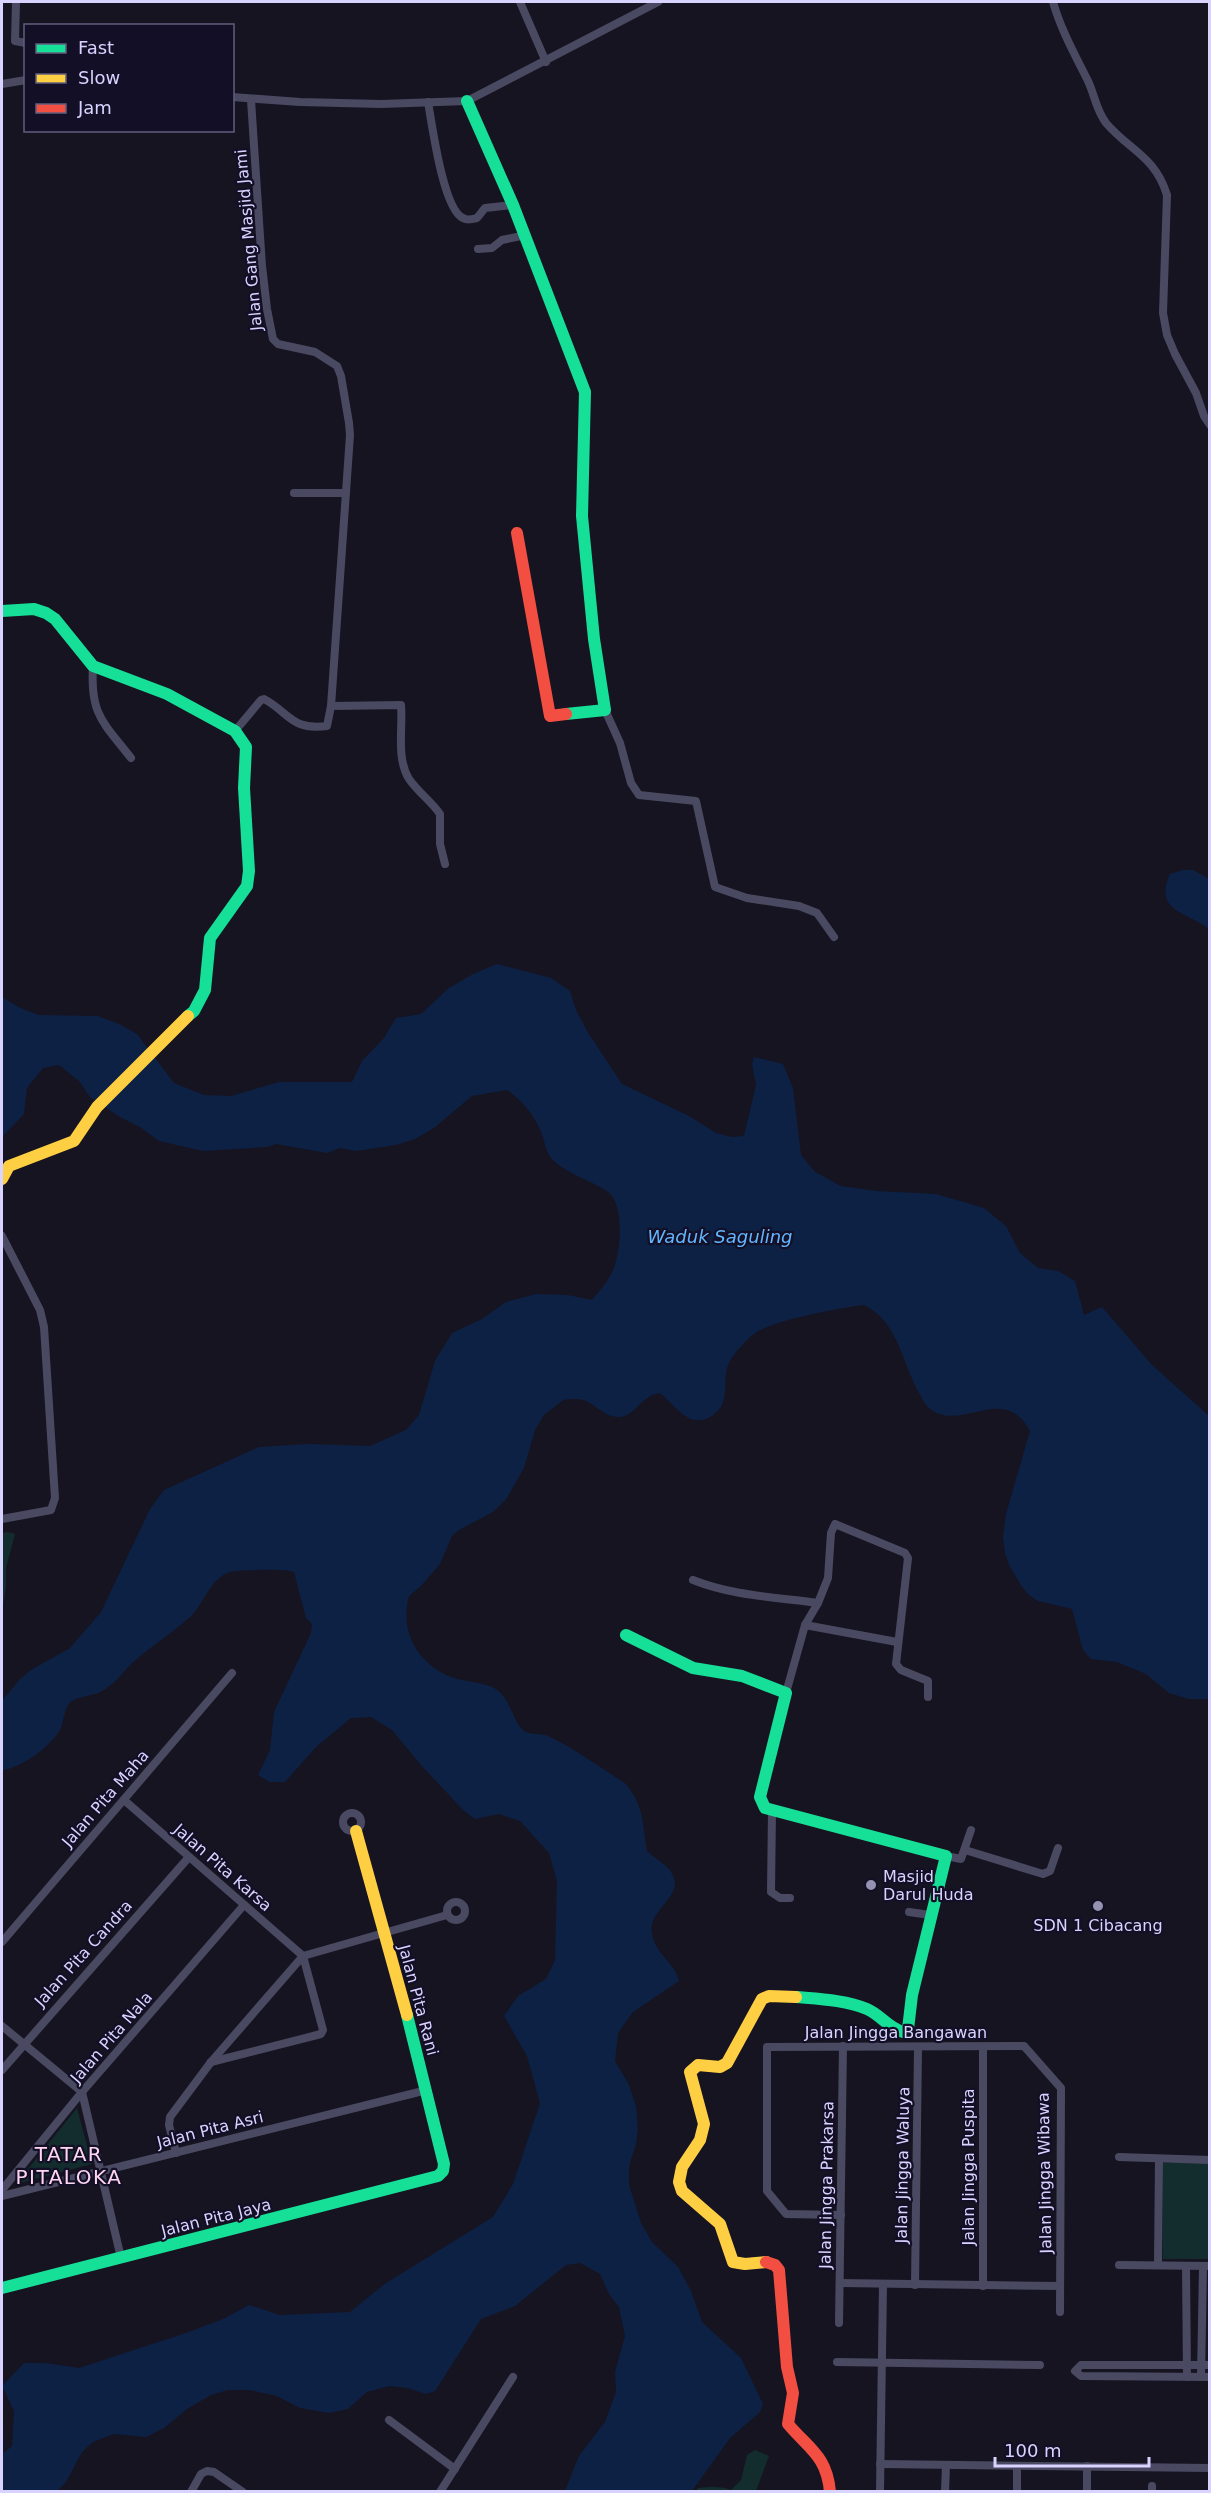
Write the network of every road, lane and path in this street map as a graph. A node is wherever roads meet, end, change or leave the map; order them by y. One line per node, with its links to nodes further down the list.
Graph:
1 (16, 2): 5 (street)
2 (520, 2): 6 (street)
3 (658, 2): 6 (street)
4 (1053, 2): 16 (street)
5 (24, 43)
6 (546, 62): 11 (street)
7 (24, 80): 8 (street)
8 (2, 84)
9 (234, 97): 10 (street)
10 (251, 100): 12 (street); 17 (street, Jalan Gang Masjid Jami)
11 (467, 101): 12 (street); 13 (street)
12 (428, 102): 13 (street)
13 (513, 205): 14 (street)
14 (526, 235): 15 (street); 23 (street)
15 (478, 249)
16 (1209, 425)
17 (346, 493): 18 (street); 22 (street)
18 (294, 494)
19 (517, 533): 23 (street)
20 (2, 611): 21 (street)
21 (93, 666): 24 (street); 25 (street)
22 (331, 706): 24 (street); 26 (street)
23 (605, 710): 27 (street)
24 (235, 732): 28 (street)
25 (131, 758)
26 (445, 864)
27 (834, 937)
28 (2, 1179)
29 (2, 1236): 30 (street)
30 (2, 1519)
31 (693, 1580): 32 (street)
32 (818, 1603): 33 (street); 35 (street)
33 (805, 1625): 35 (street); 37 (street)
34 (626, 1635): 37 (street)
35 (897, 1642): 38 (street)
36 (232, 1673): 39 (street, Jalan Pita Maha)
37 (786, 1693): 40 (street)
38 (928, 1697)
39 (124, 1800): 46 (street, Jalan Pita Karsa); 53 (street, Jalan Pita Maha)
40 (772, 1810): 45 (street); 47 (street)
41 (971, 1830): 44 (street)
42 (356, 1831): 52 (street, Jalan Pita Rani)
43 (1058, 1848): 44 (street)
44 (965, 1850): 45 (street)
45 (946, 1856): 51 (street)
46 (189, 1857): 48 (street, Jalan Pita Karsa); 56 (street, Jalan Pita Candra)
47 (790, 1898)
48 (244, 1905): 54 (street, Jalan Pita Karsa); 64 (street, Jalan Pita Nala)
49 (909, 1912): 51 (street)
50 (447, 1915): 52 (street)
51 (930, 1915): 105 (street)
52 (385, 1934): 54 (street); 63 (street, Jalan Pita Rani)
53 (2, 1942)
54 (303, 1956): 61 (street); 61 (street)
55 (2, 2026): 56 (street)
56 (23, 2043): 62 (street, Jalan Pita Candra); 64 (street)
57 (843, 2046): 59 (street, Jalan Jingga Bangawan); 73 (street, Jalan Jingga Prakarsa); 73 (street, Jalan Jingga Bangawan)
58 (1024, 2046): 60 (street, Jalan Jingga Bangawan); 83 (street, Jalan Jingga Wibawa)
59 (918, 2047): 60 (street, Jalan Jingga Bangawan); 81 (street, Jalan Jingga Waluya)
60 (983, 2047): 82 (street, Jalan Jingga Puspita)
61 (211, 2062): 65 (street)
62 (2, 2070)
63 (427, 2090): 65 (street, Jalan Pita Asri); 70 (street, Jalan Pita Rani)
64 (82, 2092): 69 (street); 71 (street, Jalan Pita Nala)
65 (177, 2153): 69 (street, Jalan Pita Asri)
66 (1119, 2157): 67 (street)
67 (1158, 2159): 68 (street); 76 (street)
68 (1209, 2160)
69 (100, 2172): 72 (street, Jalan Pita Asri); 74 (street)
70 (438, 2176): 74 (street, Jalan Pita Jaya)
71 (2, 2190)
72 (2, 2196)
73 (841, 2215): 79 (street, Jalan Jingga Prakarsa)
74 (121, 2258): 84 (street, Jalan Pita Jaya)
75 (1119, 2265): 76 (street)
76 (1158, 2265): 77 (street)
77 (1186, 2266): 78 (street); 90 (street)
78 (1206, 2266): 91 (street)
79 (840, 2283): 80 (street); 86 (street, Jalan Jingga Prakarsa)
80 (883, 2284): 81 (street); 88 (street)
81 (915, 2285): 82 (street)
82 (983, 2286): 83 (street)
83 (1060, 2286): 85 (street, Jalan Jingga Wibawa)
84 (2, 2288)
85 (1060, 2312)
86 (839, 2324)
87 (837, 2362): 88 (street)
88 (882, 2362): 89 (street); 96 (street)
89 (1040, 2365)
90 (1188, 2365): 91 (street); 93 (street); 93 (street)
91 (1205, 2365): 94 (street)
92 (513, 2377): 101 (street)
93 (1187, 2377): 94 (street)
94 (1205, 2377)
95 (389, 2420): 101 (street)
96 (880, 2464): 97 (street); 106 (street)
97 (946, 2465): 98 (street); 107 (street)
98 (1017, 2466): 99 (street); 108 (street)
99 (1087, 2466): 100 (street); 109 (street)
100 (1209, 2468)
101 (454, 2469): 104 (street)
102 (191, 2492): 103 (street)
103 (243, 2492)
104 (440, 2492)
105 (830, 2492)
106 (880, 2492)
107 (945, 2492)
108 (1017, 2492)
109 (1087, 2492)

